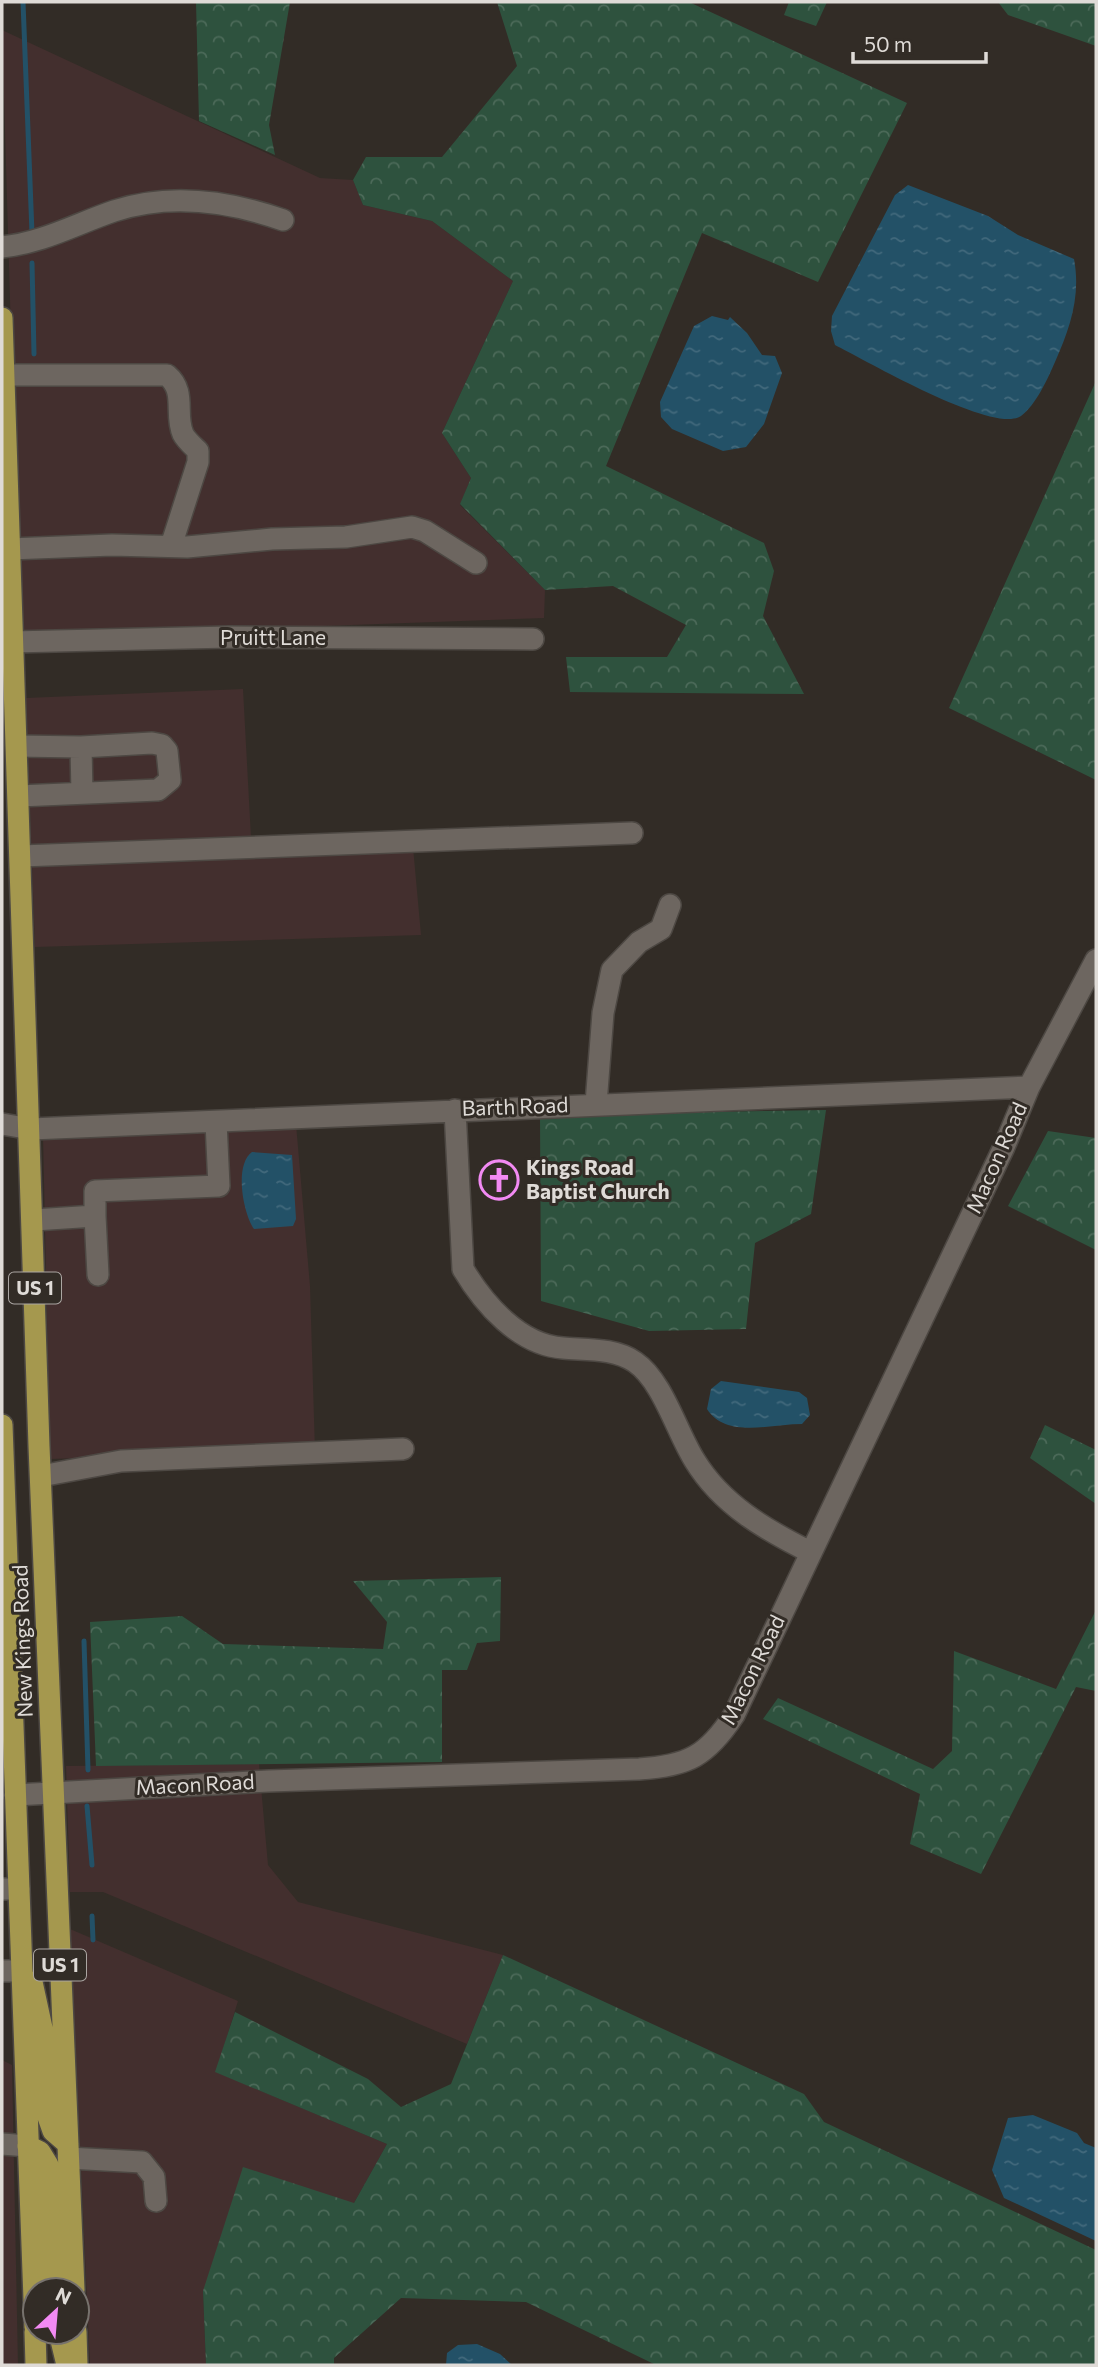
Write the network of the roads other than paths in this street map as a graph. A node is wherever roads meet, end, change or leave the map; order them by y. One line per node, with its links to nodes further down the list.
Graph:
1 (283, 220): 2 (street)
2 (2, 247)
3 (2, 318): 4 (highway, New Kings Road / US 1)
4 (4, 375): 5 (highway, New Kings Road / US 1); 6 (street)
5 (4, 436): 7 (highway, New Kings Road / US 1)
6 (171, 547): 7 (street); 8 (street)
7 (10, 549): 10 (highway, New Kings Road / US 1)
8 (476, 563)
9 (533, 639): 10 (street, Pruitt Lane)
10 (12, 642): 11 (highway, New Kings Road / US 1)
11 (18, 746): 12 (street); 14 (highway, New Kings Road / US 1)
12 (81, 747): 13 (street); 13 (street)
13 (82, 793): 14 (street)
14 (19, 796): 16 (highway, New Kings Road / US 1)
15 (632, 833): 16 (street)
16 (21, 856): 24 (highway, New Kings Road / US 1)
17 (670, 905): 20 (street)
18 (1096, 960): 19 (street, Macon Road)
19 (1029, 1087): 20 (street, Barth Road); 31 (street, Macon Road)
20 (596, 1104): 21 (street, Barth Road)
21 (455, 1110): 22 (street, Barth Road); 31 (street)
22 (216, 1122): 24 (street, Barth Road); 25 (street)
23 (2, 1124): 24 (street, Barth Road)
24 (31, 1129): 26 (highway, New Kings Road / US 1)
25 (95, 1216): 26 (street); 27 (street)
26 (34, 1220): 30 (highway, New Kings Road / US 1)
27 (98, 1275)
28 (2, 1425): 33 (highway, New Kings Road / US 1)
29 (403, 1449): 30 (street)
30 (41, 1476): 32 (highway, New Kings Road / US 1)
31 (810, 1552): 32 (street, Macon Road)
32 (53, 1793): 33 (street, Macon Road); 39 (highway, New Kings Road / US 1)
33 (15, 1795): 34 (highway, New Kings Road / US 1)
34 (10, 1889): 35 (highway, New Kings Road / US 1)
35 (20, 1933): 36 (highway, New Kings Road / US 1); 39 (highway)
36 (12, 1971): 38 (highway, New Kings Road / US 1)
37 (2, 2144): 38 (street)
38 (28, 2146): 41 (highway, New Kings Road / US 1); 42 (highway)
39 (68, 2151): 40 (street); 43 (highway, New Kings Road / US 1)
40 (156, 2201)
41 (33, 2276)
42 (52, 2276)
43 (73, 2276)
44 (35, 2346): 47 (highway)
45 (62, 2346): 48 (highway)
46 (76, 2346): 49 (highway)
47 (36, 2365)
48 (67, 2365)
49 (77, 2365)

